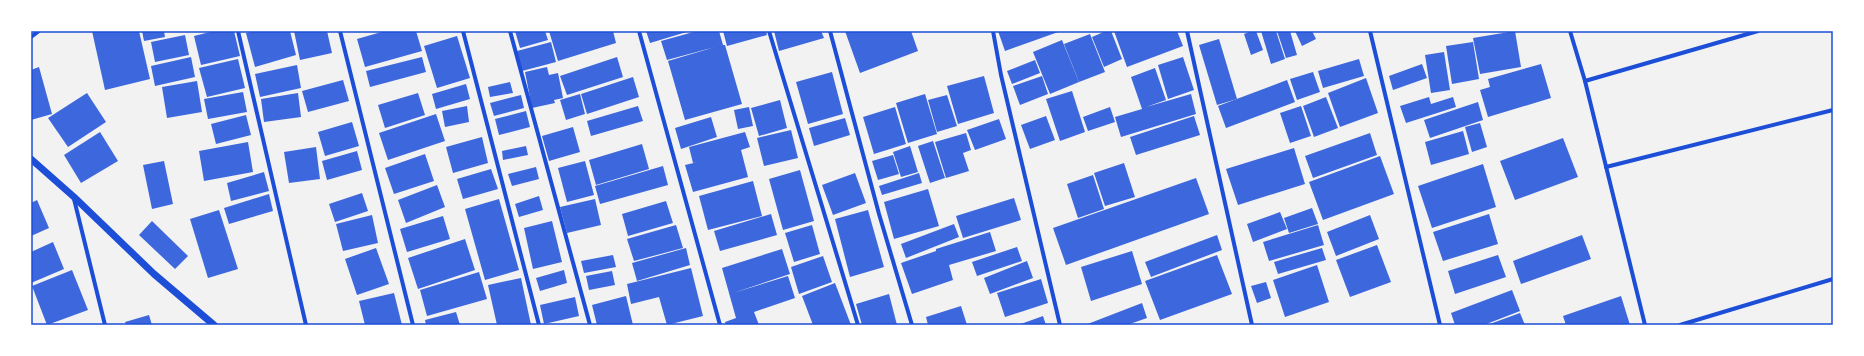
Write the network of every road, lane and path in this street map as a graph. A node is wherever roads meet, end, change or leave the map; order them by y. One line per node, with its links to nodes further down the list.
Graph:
1 (39, 31): 14 (street)
2 (238, 31): 23 (street)
3 (340, 31): 24 (street)
4 (463, 31): 25 (street)
5 (510, 31): 26 (street)
6 (639, 31): 27 (street)
7 (769, 31): 28 (street)
8 (830, 31): 29 (street)
9 (992, 31): 30 (street)
10 (1187, 31): 31 (street)
11 (1370, 31): 32 (street)
12 (1570, 31): 15 (street)
13 (1758, 31): 15 (street)
14 (33, 34)
15 (1585, 81): 18 (street)
16 (1833, 110): 18 (street)
17 (31, 159): 19 (street)
18 (1606, 167): 33 (street)
19 (74, 197): 21 (street); 22 (street)
20 (1833, 279): 34 (street)
21 (105, 325)
22 (214, 325)
23 (306, 325)
24 (413, 325)
25 (539, 325)
26 (590, 325)
27 (720, 325)
28 (858, 325)
29 (912, 325)
30 (1060, 325)
31 (1252, 325)
32 (1440, 325)
33 (1645, 325)
34 (1680, 325)

